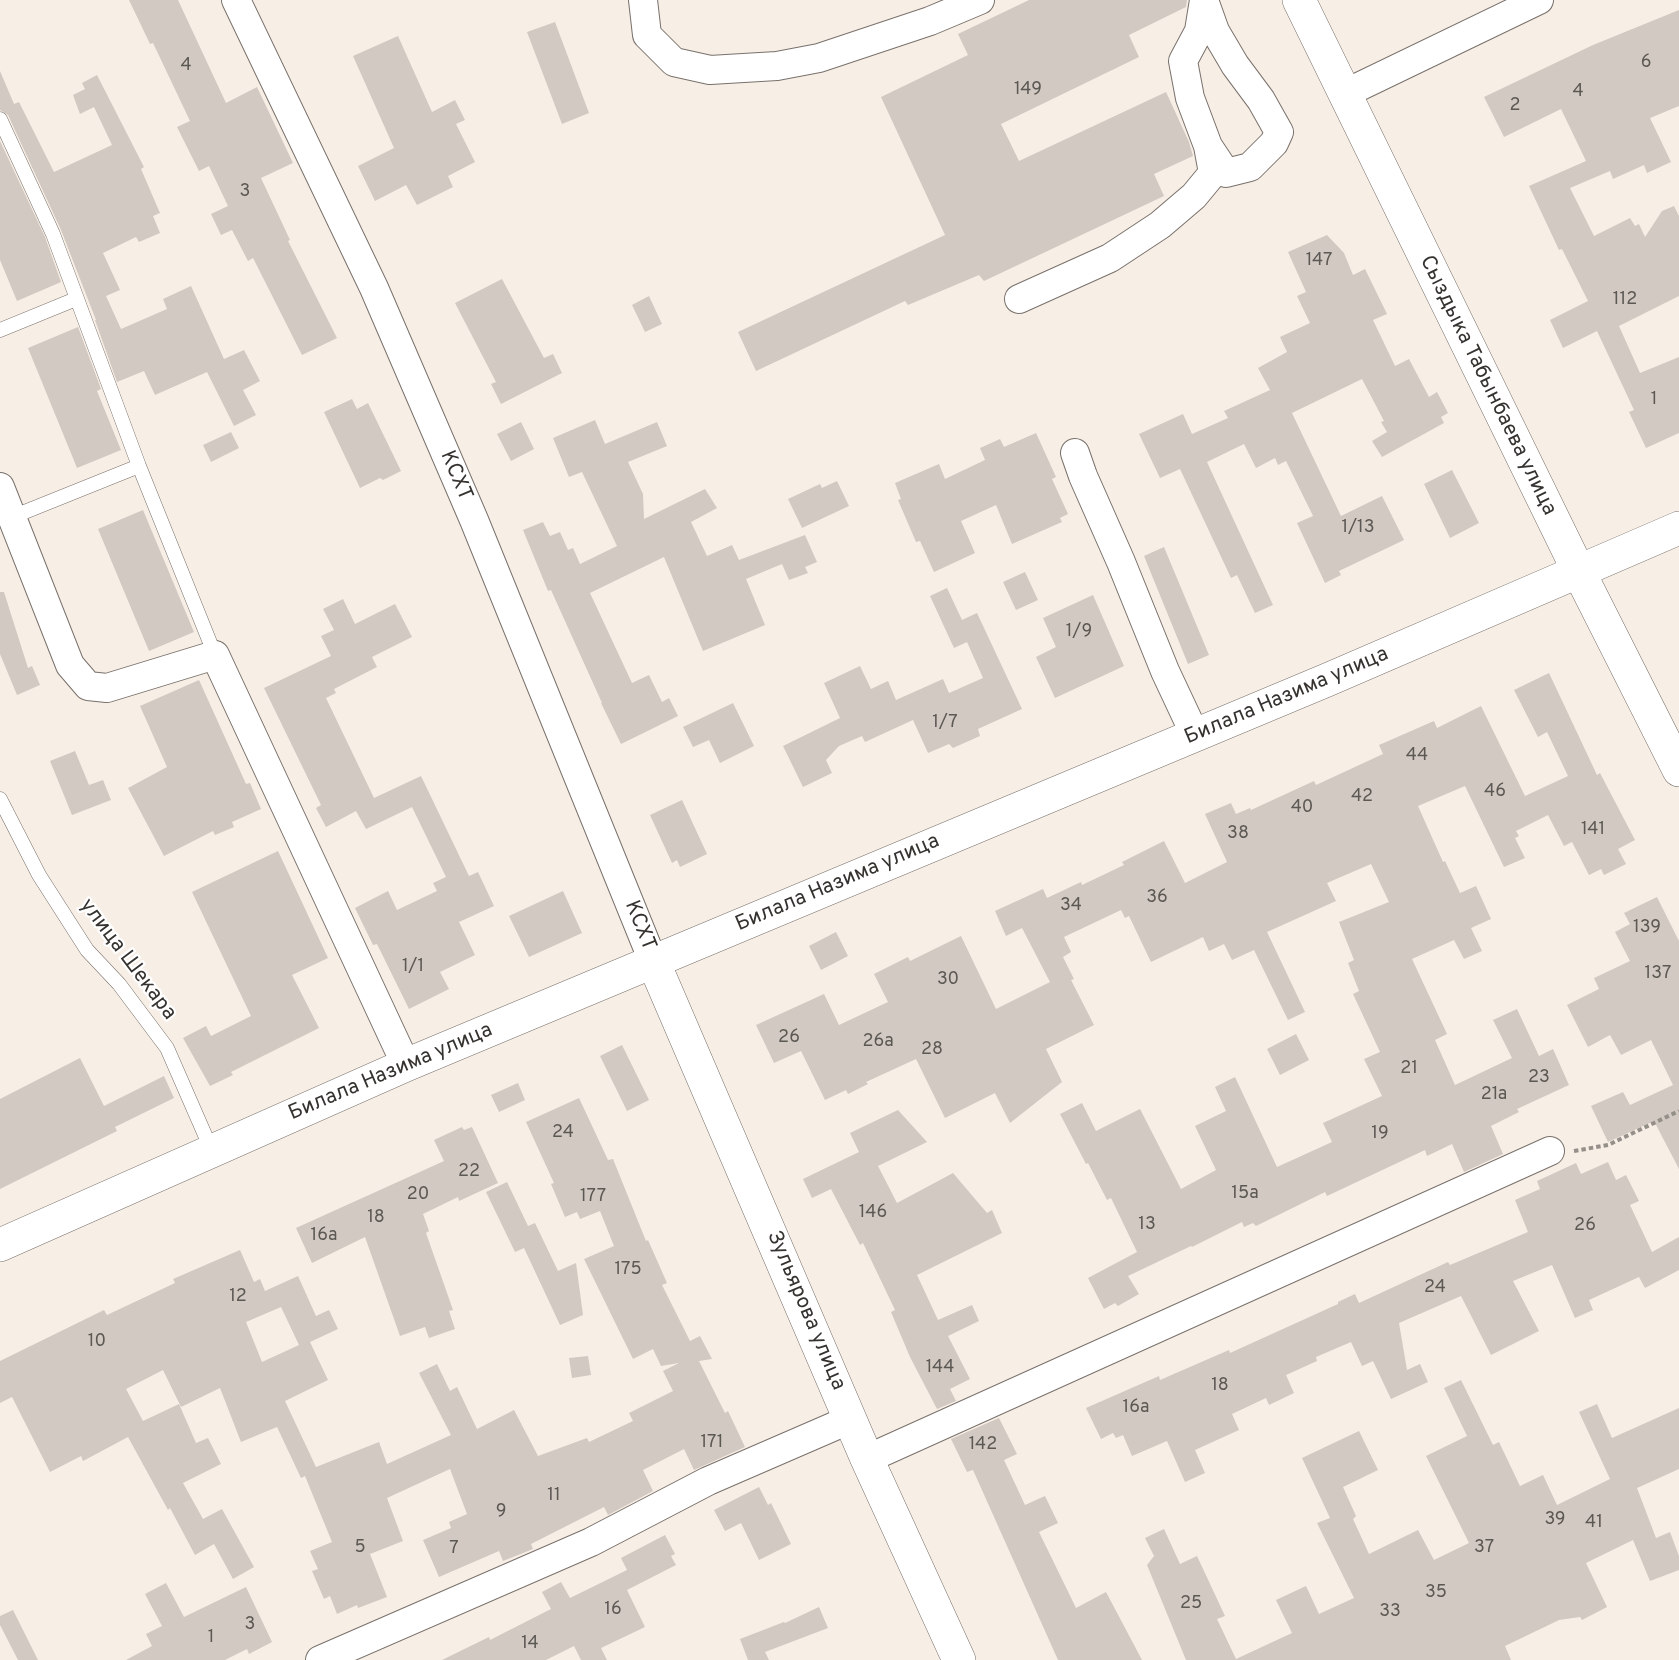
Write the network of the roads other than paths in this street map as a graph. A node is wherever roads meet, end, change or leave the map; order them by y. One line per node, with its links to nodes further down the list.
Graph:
1 (236, 0): 23 (street, КСХТ)
2 (643, 0): 3 (street)
3 (980, 0)
4 (1204, 0): 9 (street); 9 (street)
5 (1299, 0): 7 (street, Сыздыка Табынбаева улица)
6 (1539, 0): 7 (street)
7 (1344, 94): 18 (street, Сыздыка Табынбаева улица)
8 (0, 119): 10 (lane)
9 (1208, 146): 11 (street)
10 (76, 299): 12 (lane); 14 (lane)
11 (1019, 299)
12 (0, 330)
13 (1075, 453): 20 (street)
14 (139, 466): 16 (lane); 19 (lane)
15 (0, 487): 16 (street)
16 (12, 517): 19 (street)
17 (1679, 528): 18 (street, Билала Назима улица)
18 (1579, 572): 20 (street, Билала Назима улица); 21 (street, Сыздыка Табынбаева улица)
19 (216, 655): 24 (street)
20 (1195, 735): 23 (street, Билала Назима улица)
21 (1679, 770)
22 (0, 799): 25 (lane, улица Шекара)
23 (653, 961): 24 (street, Билала Назима улица); 28 (street, Зульярова улица)
24 (406, 1065): 25 (street, Билала Назима улица)
25 (212, 1151): 27 (street, Билала Назима улица)
26 (1550, 1151): 29 (street)
27 (0, 1245)
28 (851, 1419): 29 (street, Зульярова улица); 30 (street)
29 (867, 1459): 31 (street, Зульярова улица)
30 (320, 1660)
31 (959, 1660)

